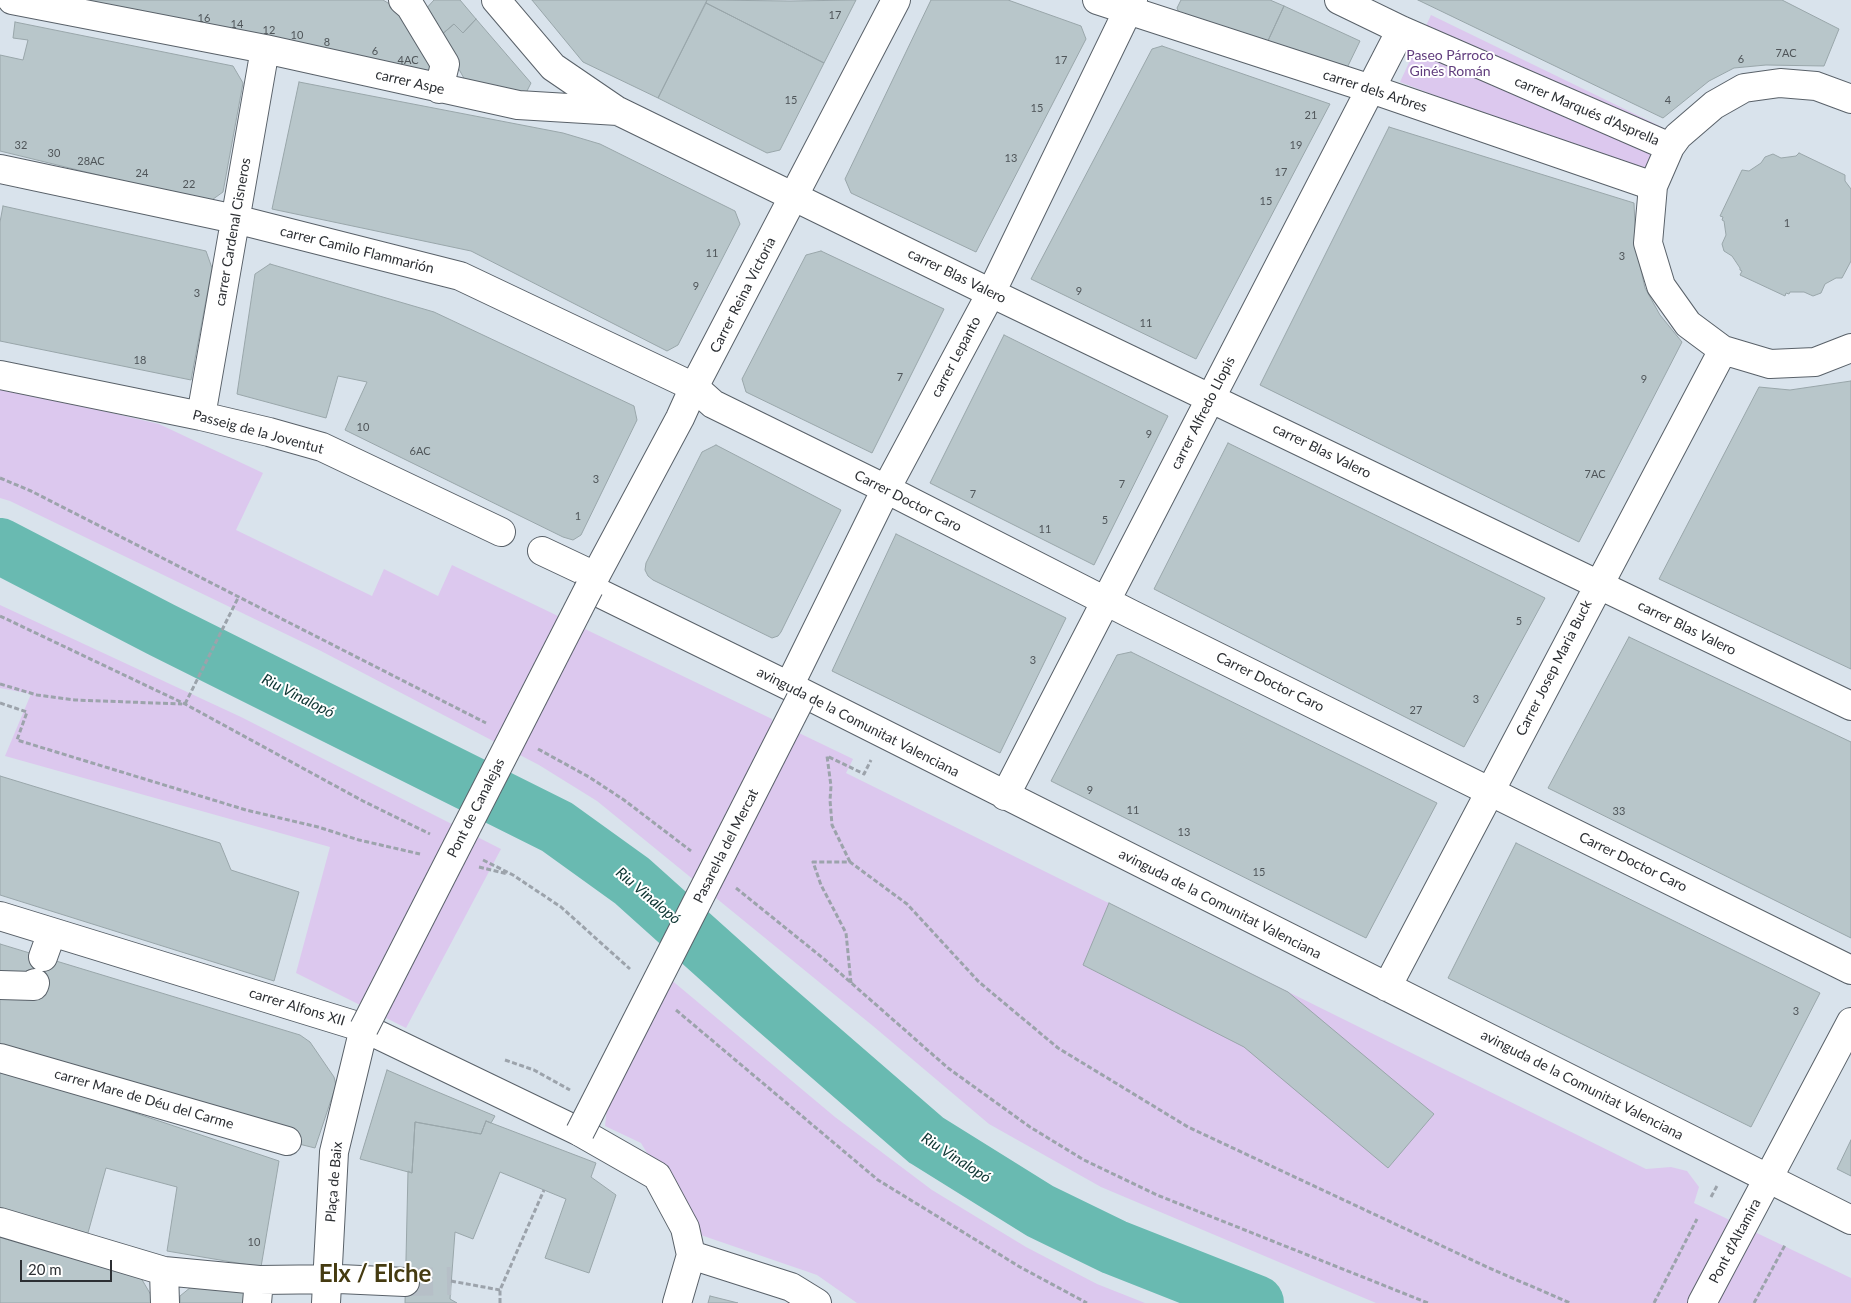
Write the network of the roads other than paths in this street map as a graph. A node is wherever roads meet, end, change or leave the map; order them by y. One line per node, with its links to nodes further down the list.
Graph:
1 (12, 0): 9 (street, carrer Aspe)
2 (403, 0): 10 (street)
3 (496, 0): 13 (street)
4 (896, 0): 17 (street, Carrer Reina Victoria)
5 (1097, 0): 7 (street, carrer dels Arbres)
6 (1339, 0): 8 (street, carrer Marqués d'Asprella)
7 (1130, 5): 11 (street, carrer dels Arbres); 19 (street, carrer Lepanto)
8 (1401, 30): 11 (street, carrer Alfredo Llopis); 14 (street, carrer Marqués d'Asprella)
9 (264, 49): 10 (street, carrer Aspe); 18 (street, carrer Cardenal Cisneros)
10 (438, 89): 13 (street, carrer Aspe)
11 (1370, 89): 16 (street, carrer dels Arbres); 24 (street, carrer Alfredo Llopis)
12 (1851, 99): 14 (street)
13 (618, 111): 17 (street, carrer Aspe)
14 (1670, 147): 16 (street)
15 (0, 169): 18 (street, carrer Camilo Flammarión)
16 (1653, 186): 21 (street)
17 (794, 196): 19 (street, carrer Blas Valero); 23 (street, Carrer Reina Victoria)
18 (235, 219): 23 (street, carrer Camilo Flammarión); 25 (street, carrer Cardenal Cisneros)
19 (991, 293): 24 (street, carrer Blas Valero); 26 (street, carrer Lepanto)
20 (1851, 348): 21 (street)
21 (1723, 350): 30 (street, Carrer Josep Maria Buck)
22 (0, 374): 25 (street, Passeig de la Joventut)
23 (694, 387): 26 (street, Carrer Doctor Caro); 29 (street, Carrer Reina Victoria)
24 (1210, 397): 30 (street, carrer Blas Valero); 31 (street, carrer Alfredo Llopis)
25 (201, 416): 27 (street, Passeig de la Joventut)
26 (886, 490): 31 (street, Carrer Doctor Caro); 32 (street, carrer Lepanto)
27 (501, 532)
28 (542, 551): 29 (street, avinguda de la Comunitat Valenciana)
29 (592, 582): 32 (street, avinguda de la Comunitat Valenciana); 42 (street, Pont de Canalejas, bridge)
30 (1598, 585): 33 (street, carrer Blas Valero); 34 (street, Carrer Josep Maria Buck)
31 (1106, 601): 34 (street, Carrer Doctor Caro); 35 (street, carrer Alfredo Llopis)
32 (796, 690): 35 (street, avinguda de la Comunitat Valenciana); 44 (street, Pasarel·la del Mercat, bridge)
33 (1851, 706)
34 (1490, 791): 37 (street, Carrer Doctor Caro); 40 (street, Carrer Josep Maria Buck)
35 (1005, 796): 40 (street, avinguda de la Comunitat Valenciana)
36 (0, 916): 42 (street, carrer Alfons XII)
37 (1851, 970)
38 (34, 983): 39 (street)
39 (0, 985)
40 (1387, 987): 46 (street, avinguda de la Comunitat Valenciana)
41 (1851, 1022): 46 (street, Pont d'Altamira)
42 (364, 1028): 44 (street, carrer Alfons XII); 52 (street, Plaça de Baix)
43 (0, 1058): 45 (street, carrer Mare de Déu del Carme)
44 (580, 1132): 49 (street, carrer Alfons XII)
45 (287, 1141)
46 (1768, 1179): 47 (street, avinguda de la Comunitat Valenciana); 57 (street, Pont d'Altamira)
47 (1851, 1220)
48 (0, 1222): 50 (street)
49 (691, 1255): 55 (street); 56 (street)
50 (164, 1271): 53 (street); 54 (street)
51 (405, 1282): 52 (street)
52 (326, 1291): 53 (street)
53 (258, 1292)
54 (165, 1303)
55 (677, 1303)
56 (817, 1303)
57 (1702, 1303)

